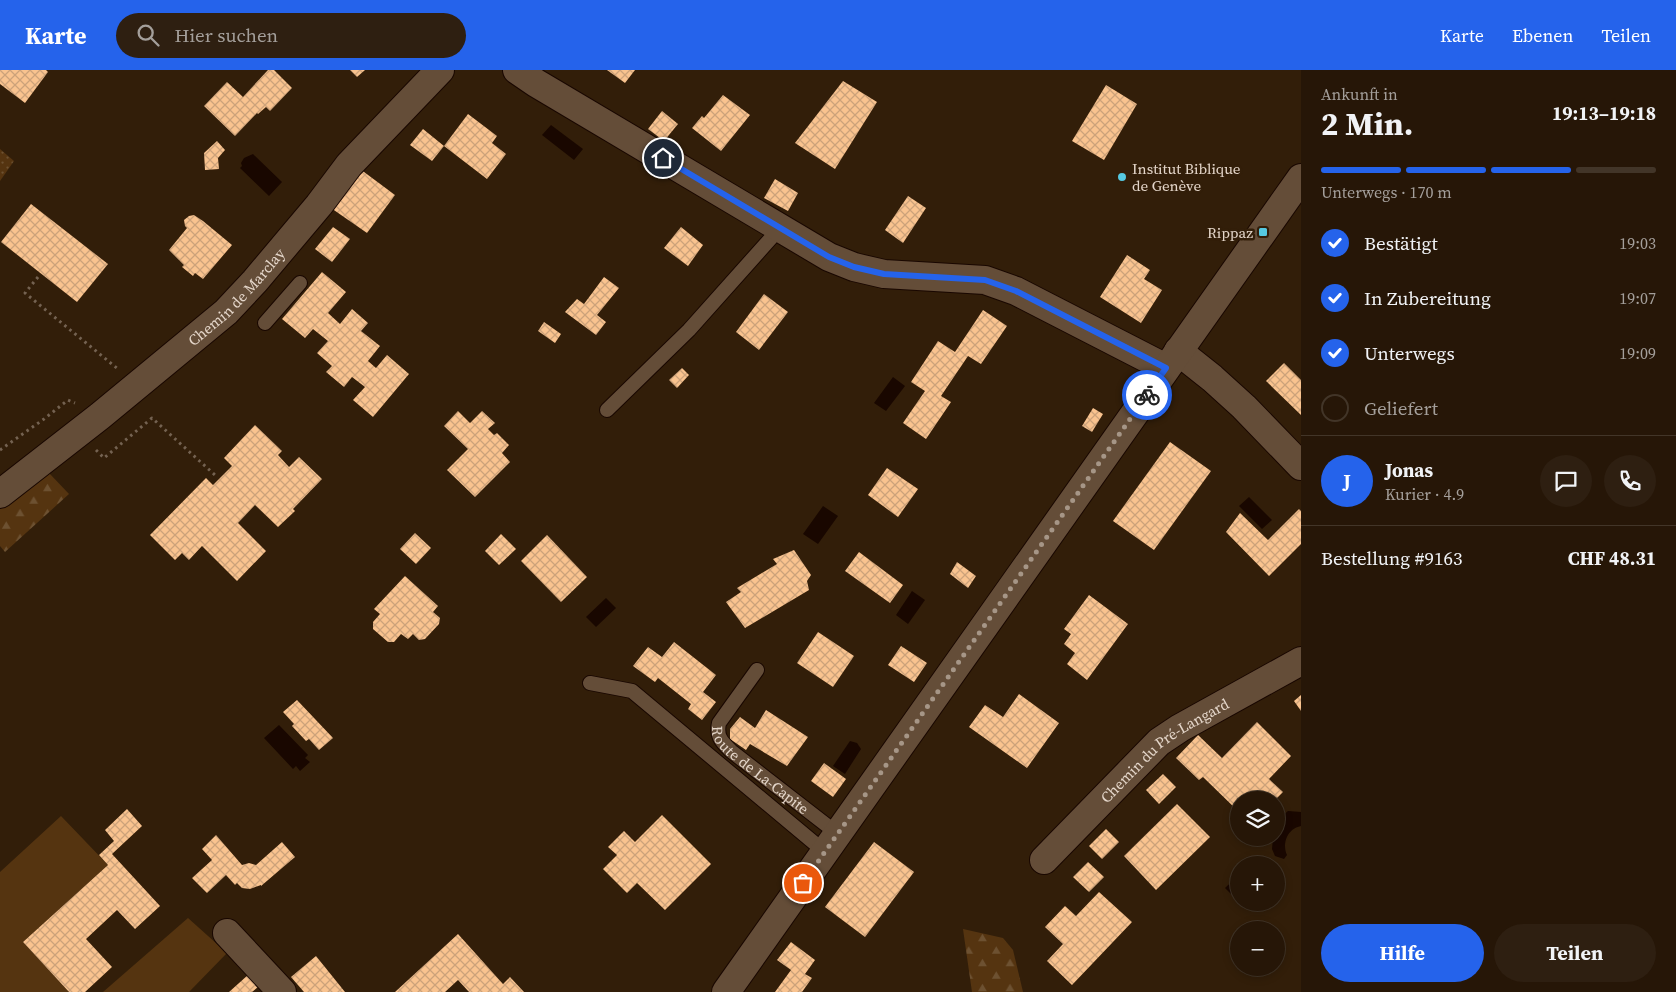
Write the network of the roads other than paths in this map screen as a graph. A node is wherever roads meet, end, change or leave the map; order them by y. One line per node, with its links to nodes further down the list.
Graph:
1 (440, 70): 10 (street, Chemin de Marclay)
2 (517, 70): 4 (street)
3 (1301, 178): 7 (street)
4 (780, 228): 7 (street); 8 (lane)
5 (300, 283): 6 (lane)
6 (265, 323)
7 (1172, 359): 9 (street); 14 (street)
8 (607, 410)
9 (1301, 466)
10 (0, 494)
11 (1301, 661): 15 (street, Chemin du Pré-Langard)
12 (757, 670): 14 (lane, Route de La-Capite)
13 (590, 683): 14 (lane)
14 (831, 843): 18 (street)
15 (1044, 860)
16 (227, 933): 17 (street)
17 (282, 992)
18 (726, 992)

